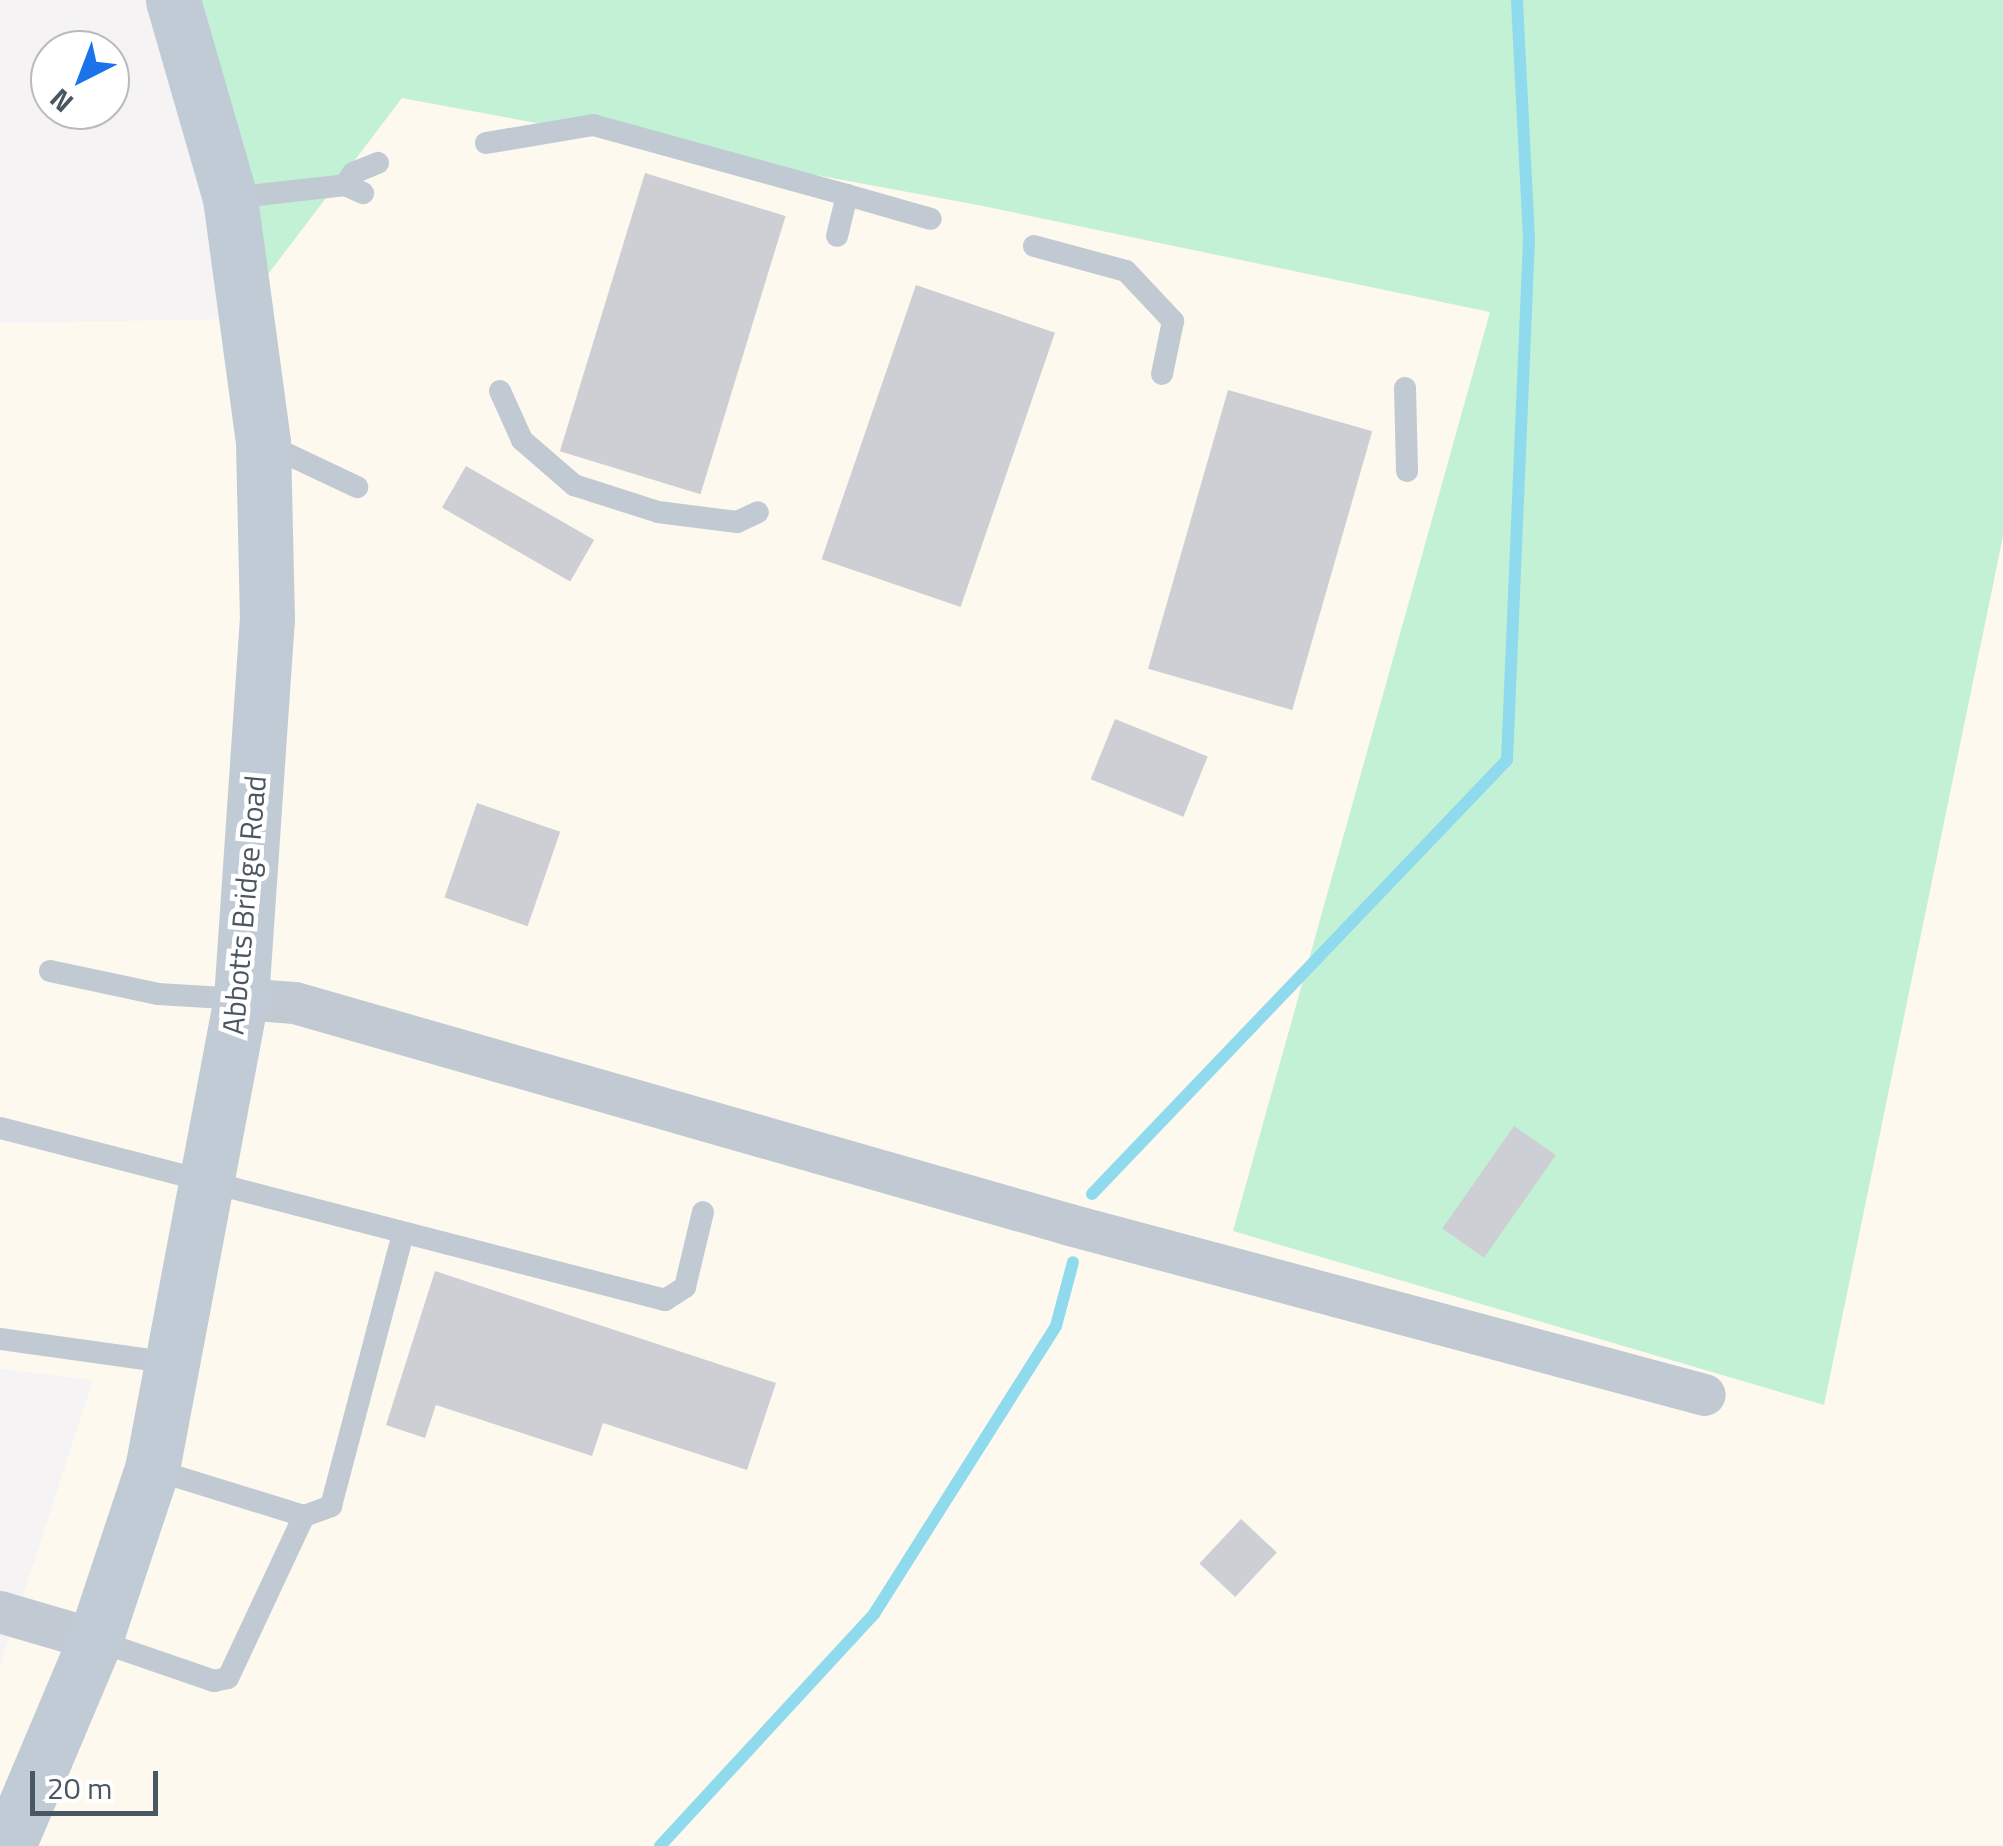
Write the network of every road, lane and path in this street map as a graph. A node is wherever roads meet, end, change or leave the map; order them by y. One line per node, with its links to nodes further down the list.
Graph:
1 (173, 0): 5 (main road, Abbotts Bridge Road)
2 (486, 143): 4 (lane)
3 (378, 162): 5 (lane)
4 (847, 195): 6 (lane); 7 (lane)
5 (230, 198): 12 (main road, Abbotts Bridge Road)
6 (931, 219)
7 (838, 236)
8 (1034, 246): 9 (lane)
9 (1162, 374)
10 (1405, 388): 13 (lane)
11 (500, 391): 15 (lane)
12 (263, 442): 14 (lane); 17 (main road, Abbotts Bridge Road)
13 (1407, 471)
14 (357, 487)
15 (758, 512)
16 (50, 970): 17 (lane)
17 (241, 999): 19 (main road, Abbotts Bridge Road); 24 (street)
18 (0, 1128): 19 (lane)
19 (209, 1180): 21 (lane); 23 (main road, Abbotts Bridge Road)
20 (703, 1212): 21 (lane)
21 (403, 1233): 26 (lane)
22 (0, 1339): 23 (lane)
23 (173, 1363): 25 (main road, Abbotts Bridge Road)
24 (1705, 1395)
25 (152, 1468): 26 (lane); 28 (main road, Abbotts Bridge Road)
26 (304, 1516): 28 (lane)
27 (0, 1612): 28 (street)
28 (95, 1640): 30 (main road, Abbotts Bridge Road)
29 (0, 1790): 30 (street)
30 (8, 1844)

